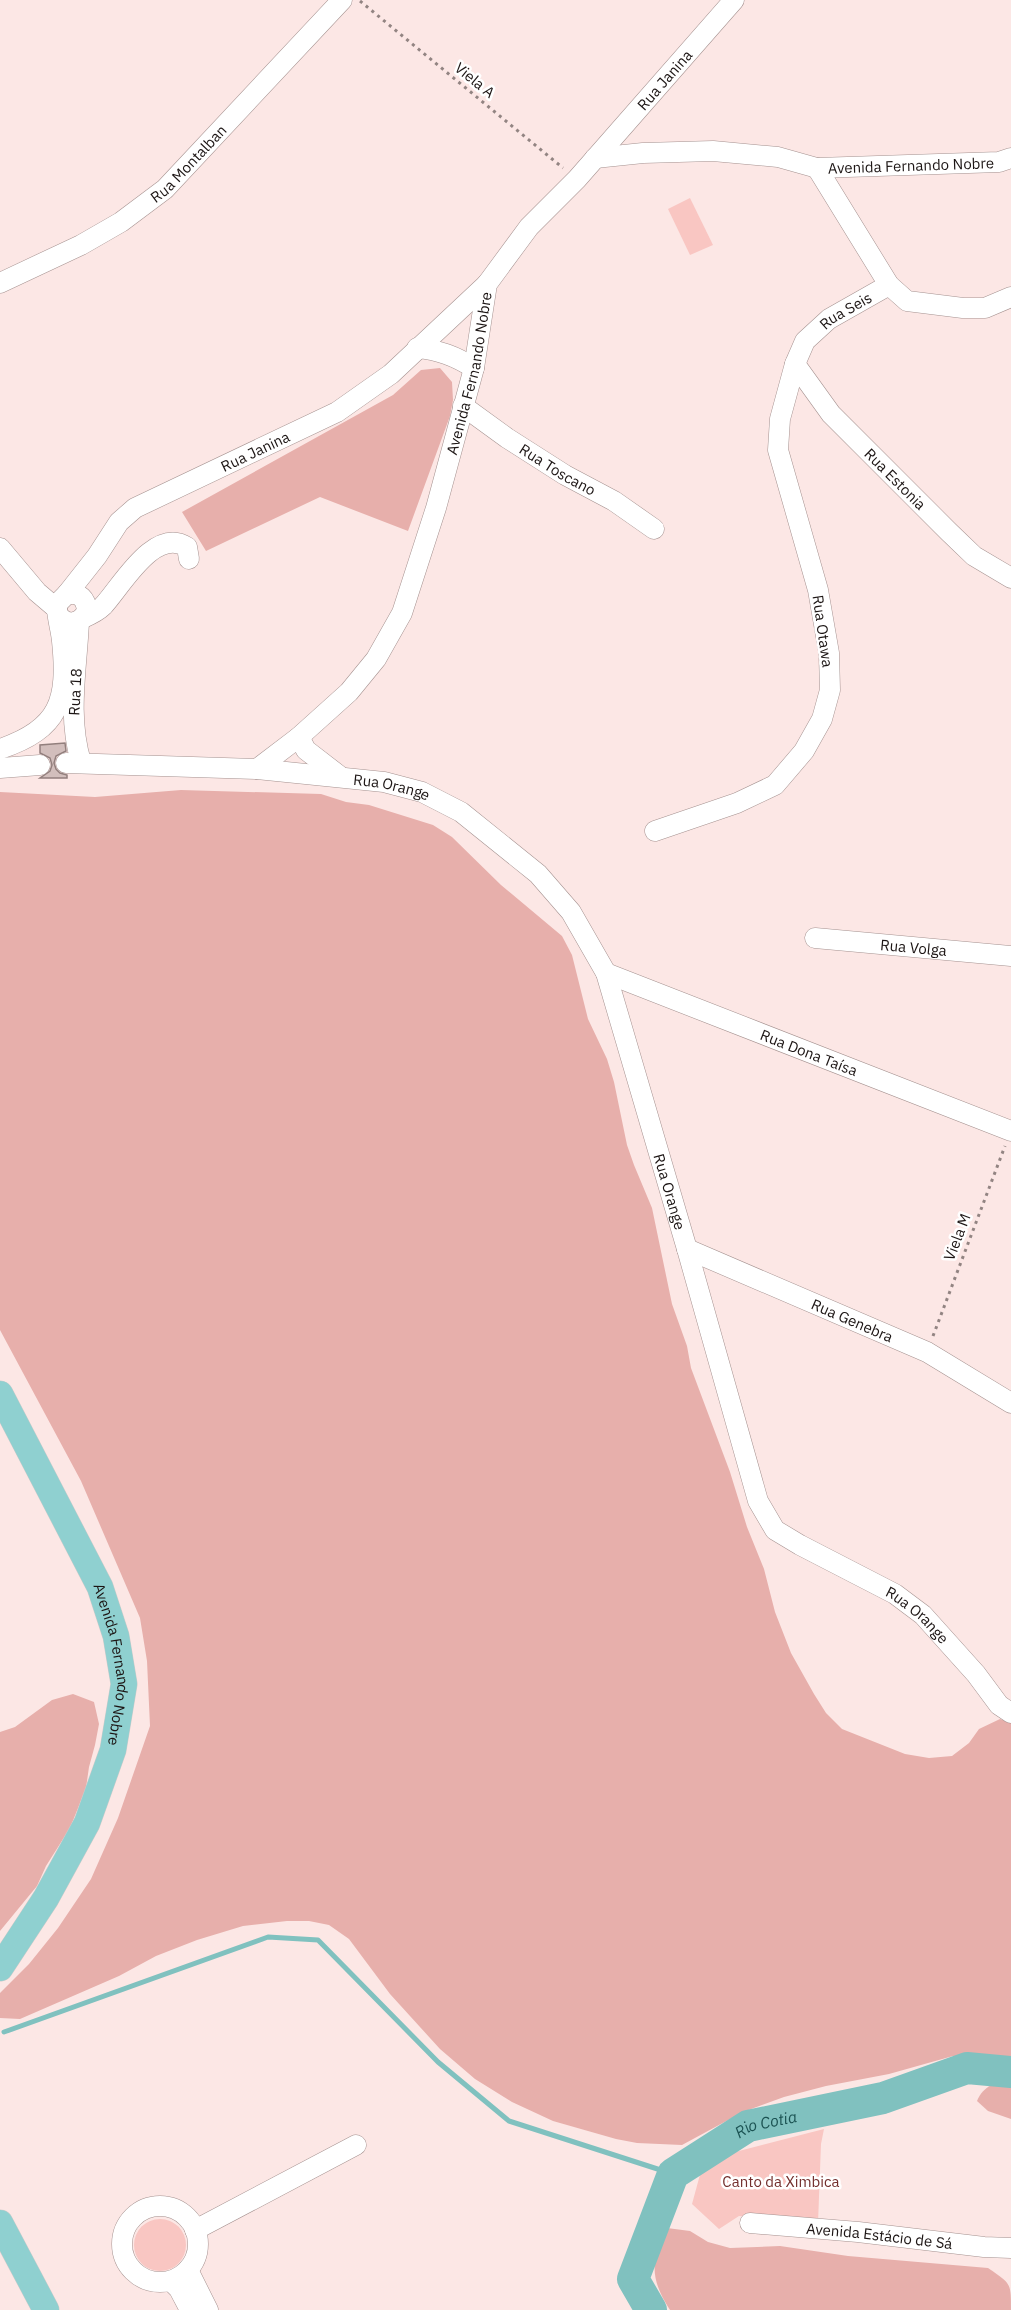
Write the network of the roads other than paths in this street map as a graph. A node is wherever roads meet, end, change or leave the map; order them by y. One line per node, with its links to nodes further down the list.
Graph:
1 (342, 0): 6 (street, Rua Montalban)
2 (734, 0): 3 (street, Rua Janina)
3 (595, 158): 5 (street, Avenida Fernando Nobre); 7 (street, Avenida Fernando Nobre)
4 (1011, 158): 5 (street, Avenida Fernando Nobre)
5 (817, 168): 8 (street)
6 (0, 283)
7 (487, 284): 11 (street, Rua Janina); 13 (street, Avenida Fernando Nobre)
8 (889, 285): 9 (street); 10 (street, Rua Seis)
9 (1011, 297)
10 (806, 341): 12 (street, Rua Otawa)
11 (417, 348): 13 (street); 17 (street, Rua Janina)
12 (795, 364): 19 (street, Rua Estonia); 28 (street, Rua Otawa)
13 (474, 368): 14 (street, Avenida Fernando Nobre)
14 (463, 406): 15 (street, Rua Toscano); 22 (street, Avenida Fernando Nobre)
15 (654, 529)
16 (0, 548): 20 (street)
17 (97, 556): 20 (street, Rua Janina); 21 (street, Rua Janina)
18 (189, 559): 21 (street)
19 (1011, 578)
20 (62, 604): 21 (street); 21 (street); 23 (street, Rua 18)
21 (83, 614): 26 (street, Rua 18)
22 (299, 737): 26 (street, Avenida Fernando Nobre); 27 (street)
23 (0, 749)
24 (40, 765): 25 (street)
25 (0, 768)
26 (257, 769): 27 (street, Rua Orange)
27 (343, 779): 31 (street, Rua Orange)
28 (655, 831)
29 (815, 938): 30 (street, Rua Volga)
30 (1011, 957)
31 (606, 973): 32 (street, Rua Dona Taísa); 33 (street, Rua Orange)
32 (1011, 1131)
33 (687, 1249): 35 (street, Rua Genebra); 36 (street, Rua Orange)
34 (0, 1394): 37 (main road, Avenida Fernando Nobre)
35 (1011, 1403)
36 (1011, 1713)
37 (0, 1968)
38 (356, 2145): 41 (street)
39 (0, 2223): 45 (main road)
40 (750, 2223): 42 (street, Avenida Estácio de Sá)
41 (195, 2230): 43 (street); 44 (street)
42 (1011, 2248)
43 (188, 2271): 44 (street); 47 (street)
44 (171, 2281): 46 (street)
45 (46, 2310)
46 (190, 2310)
47 (208, 2310)

